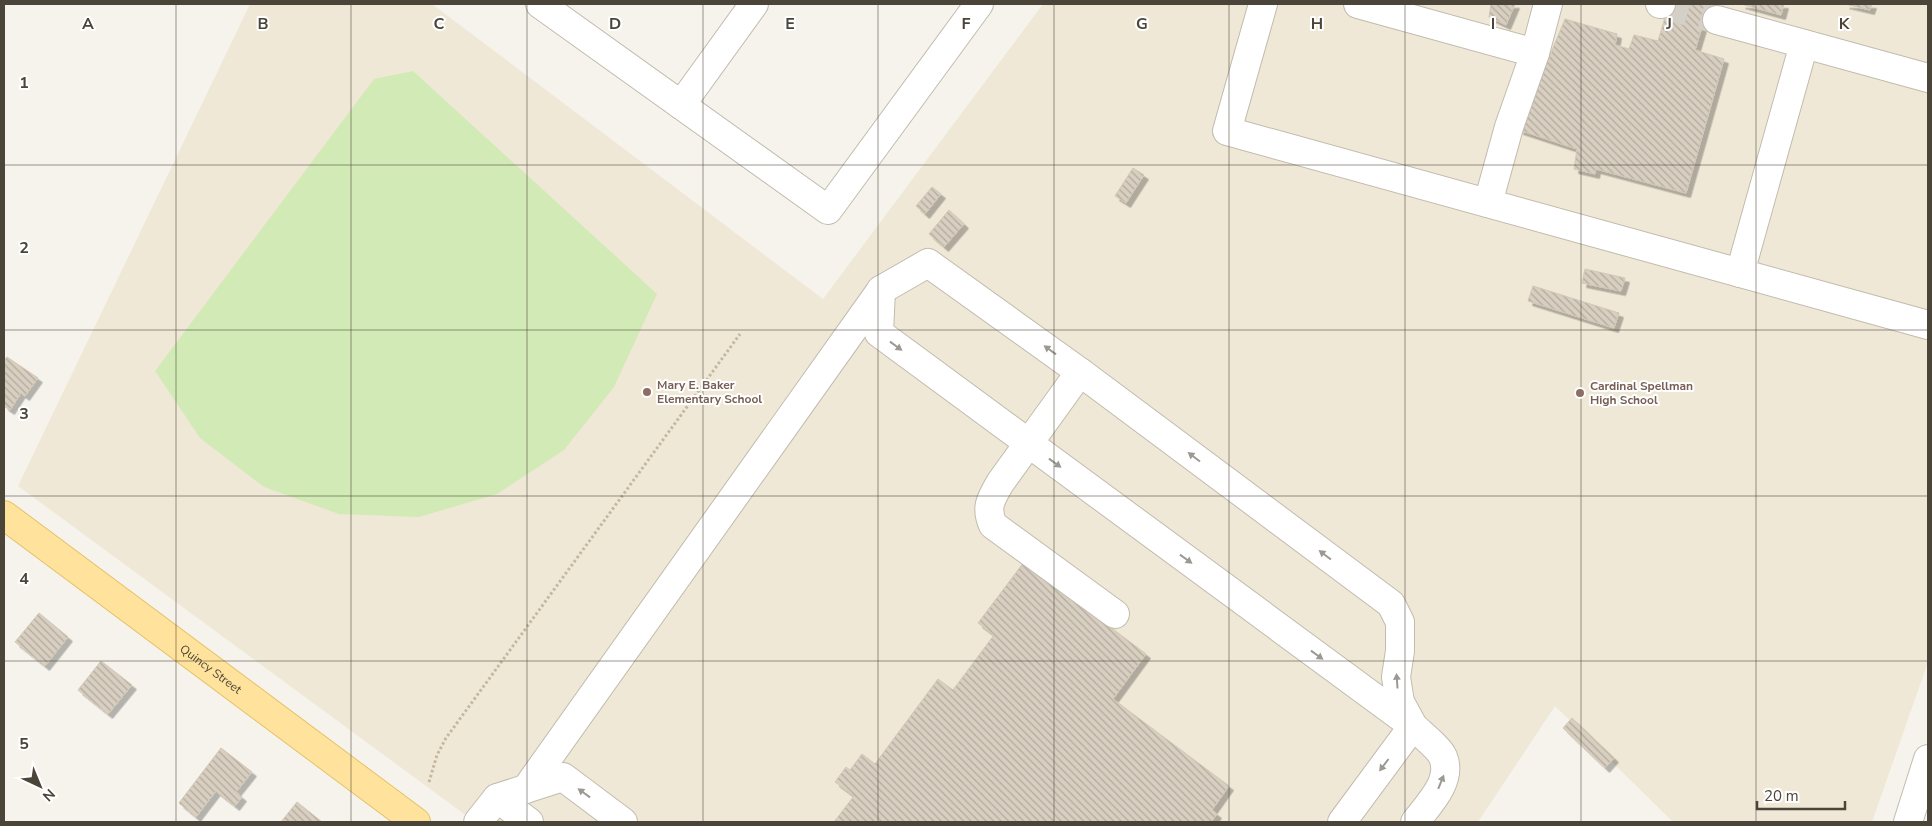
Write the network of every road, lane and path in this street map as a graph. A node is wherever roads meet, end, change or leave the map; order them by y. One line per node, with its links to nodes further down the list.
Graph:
1 (540, 4): 11 (street)
2 (754, 4): 11 (street)
3 (980, 4): 11 (street)
4 (1263, 4): 12 (street)
5 (1358, 4): 9 (street)
6 (1548, 4): 9 (street)
7 (1717, 20): 8 (street)
8 (1804, 44): 10 (street); 13 (street)
9 (1535, 53): 12 (street)
10 (1928, 78)
11 (681, 105)
12 (1488, 203): 13 (street)
13 (1740, 273): 15 (street)
14 (881, 290): 17 (street, one-way to 14); 18 (street, one-way to 18); 24 (street)
15 (1928, 325)
16 (740, 334): 23 (path)
17 (1080, 372): 18 (street); 21 (street, one-way to 17)
18 (1029, 444): 20 (street); 21 (street, one-way to 21)
19 (4, 515): 26 (main road, Quincy Street)
20 (1115, 614)
21 (1413, 726): 30 (street, one-way to 30); 31 (street, one-way to 21)
22 (1928, 759): 32 (street)
23 (429, 782)
24 (526, 789): 25 (street); 29 (street, one-way to 24)
25 (497, 798): 27 (street); 28 (street)
26 (416, 822)
27 (478, 822)
28 (529, 822)
29 (623, 822)
30 (1342, 822)
31 (1415, 822)
32 (1908, 822)

